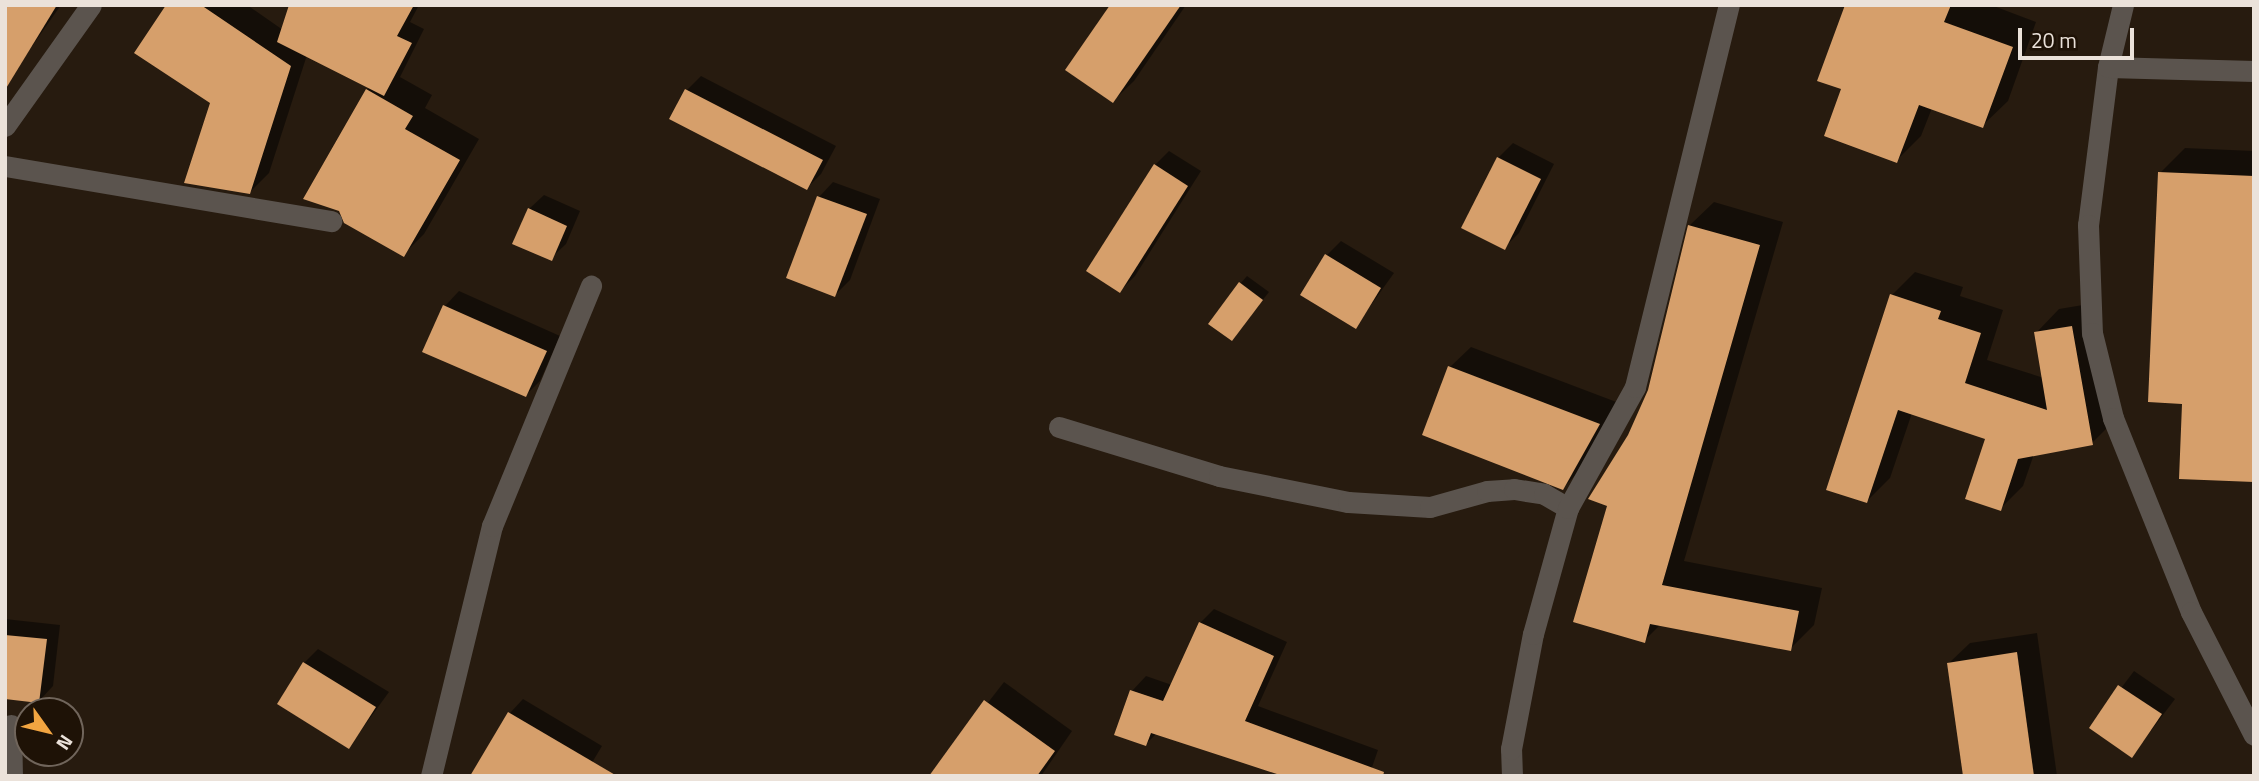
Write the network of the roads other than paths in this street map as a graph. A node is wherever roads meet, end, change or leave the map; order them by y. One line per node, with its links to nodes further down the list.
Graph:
1 (91, 5): 6 (street)
2 (1729, 5): 11 (street)
3 (2123, 5): 4 (street)
4 (2108, 68): 5 (street); 13 (street)
5 (2254, 71)
6 (5, 126)
7 (5, 166): 8 (street)
8 (331, 221)
9 (591, 286): 15 (street)
10 (1059, 427): 11 (street)
11 (1568, 508): 16 (street)
12 (11, 725): 14 (street)
13 (2254, 735)
14 (12, 776)
15 (431, 776)
16 (1512, 776)

